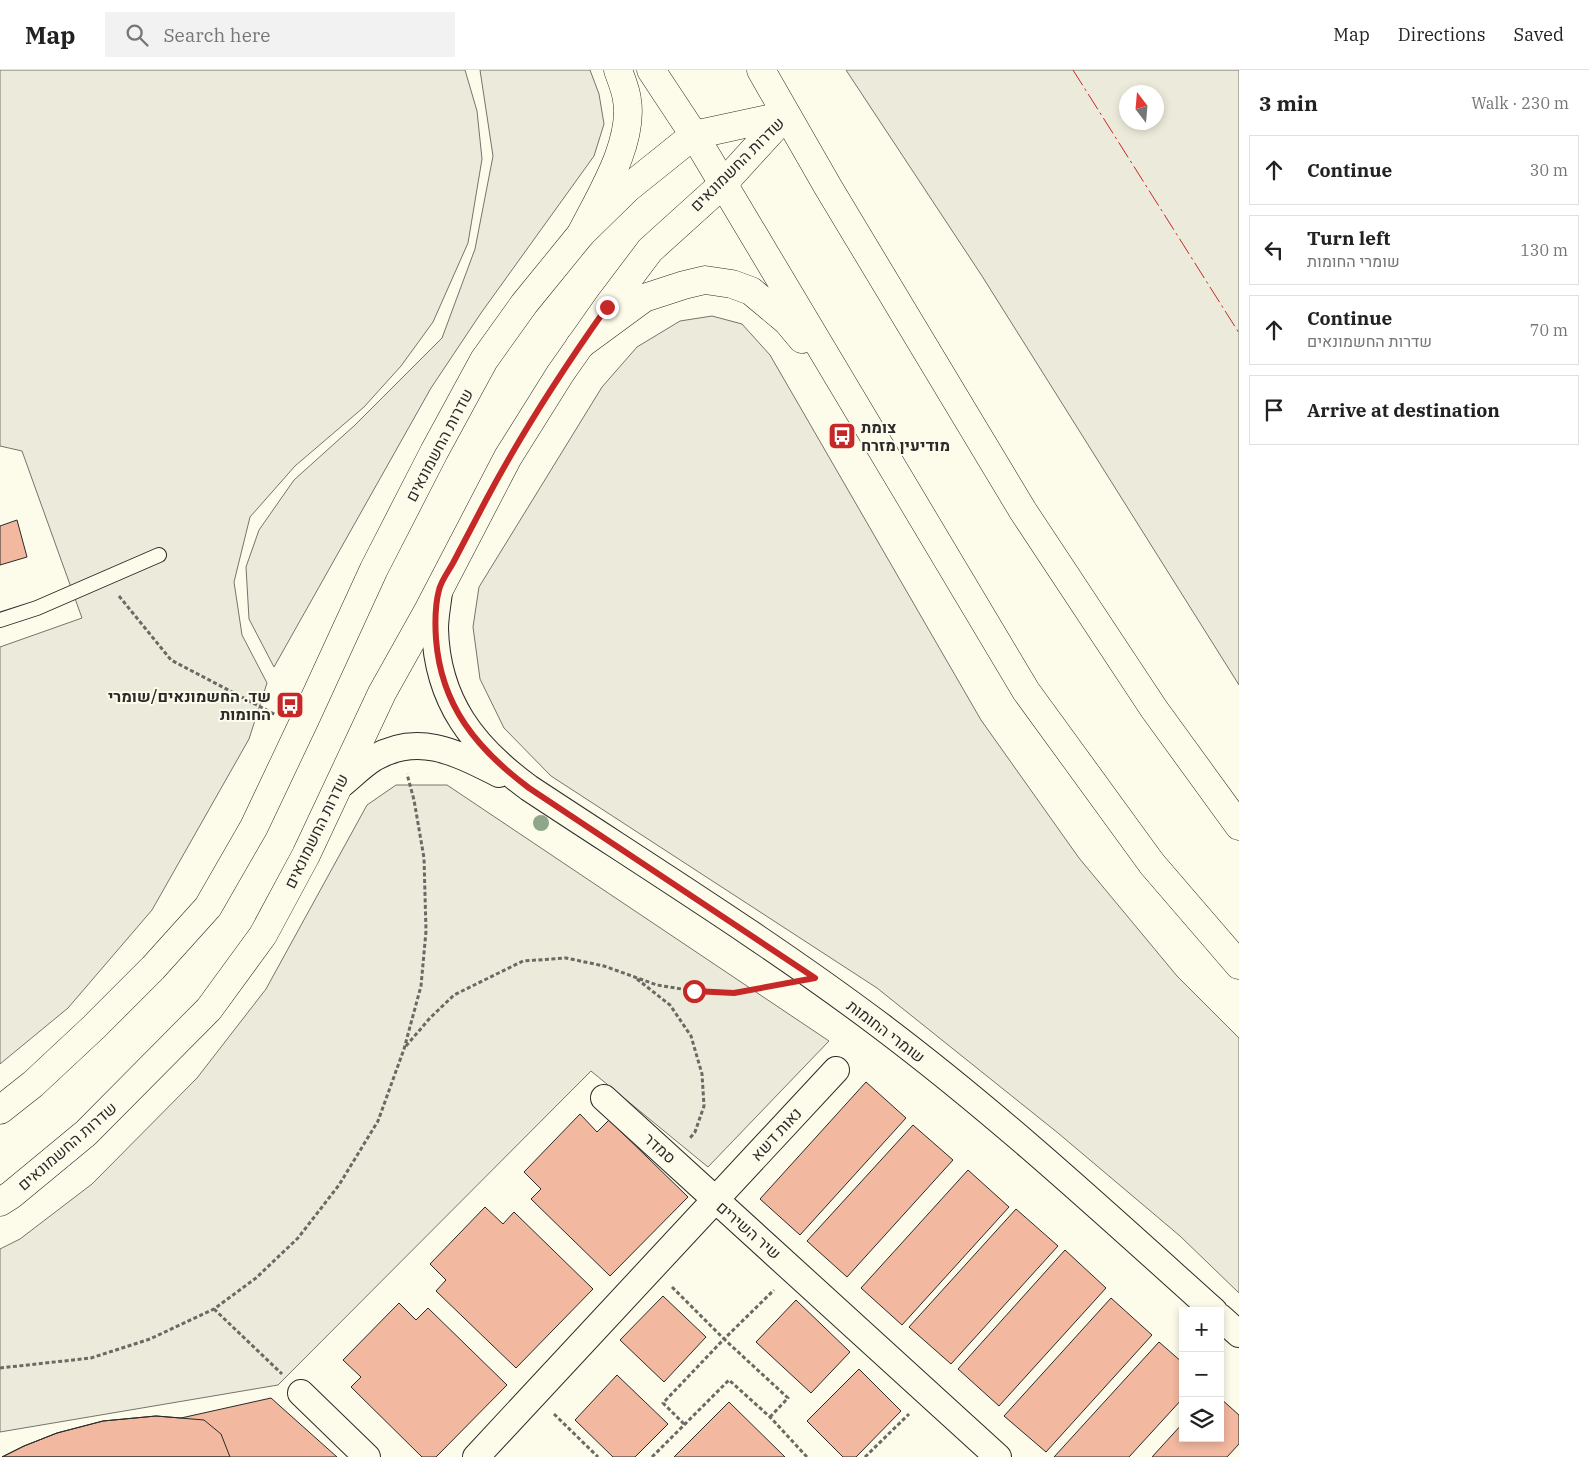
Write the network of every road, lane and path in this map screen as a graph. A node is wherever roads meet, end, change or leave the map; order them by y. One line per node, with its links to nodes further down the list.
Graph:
1 (618, 70): 7 (main road)
2 (651, 70): 5 (main road)
3 (761, 70): 4 (main road)
4 (786, 115): 5 (main road, שדרות החשמונאים); 6 (main road, שדרות החשמונאים); 18 (main road)
5 (694, 135): 6 (main road); 7 (main road, שדרות החשמונאים)
6 (723, 184): 8 (main road, שדרות החשמונאים); 9 (main road)
7 (582, 234): 14 (main road, שדרות החשמונאים)
8 (580, 345): 9 (main road); 12 (main road, שדרות החשמונאים)
9 (854, 403): 19 (main road)
10 (159, 554): 11 (lane)
11 (105, 578): 13 (lane); 14 (path)
12 (439, 590): 16 (main road, שדרות החשמונאים); 17 (street, שומרי החומות)
13 (0, 620)
14 (301, 728): 25 (main road, שדרות החשמונאים)
15 (399, 748): 16 (street, שומרי החומות); 17 (street, שומרי החומות); 22 (path)
16 (338, 787): 28 (main road, שדרות החשמונאים)
17 (529, 788): 21 (street, שומרי החומות)
18 (1239, 826)
19 (1239, 965)
20 (634, 977): 21 (path); 22 (path); 26 (path)
21 (815, 978): 31 (street, שומרי החומות)
22 (404, 1049): 32 (path)
23 (836, 1070): 27 (street, נאות דשא)
24 (604, 1098): 26 (street, סמדר)
25 (0, 1110)
26 (674, 1162): 27 (street, סמדר)
27 (715, 1198): 29 (street, שיר השירים); 30 (street, שיר השירים)
28 (0, 1202)
29 (652, 1267): 35 (path); 38 (street, שיר השירים)
30 (794, 1270): 35 (path); 39 (street, שיר השירים)
31 (1210, 1307)
32 (214, 1309): 36 (path); 37 (path)
33 (1224, 1321): 34 (street)
34 (1239, 1334)
35 (724, 1339): 40 (path); 41 (path)
36 (0, 1368)
37 (301, 1392): 42 (street)
38 (534, 1394): 43 (street, שיר השירים); 44 (path)
39 (930, 1394): 47 (path); 48 (street, שיר השירים)
40 (770, 1417): 41 (path); 46 (path)
41 (684, 1424): 45 (path)
42 (367, 1457)
43 (476, 1457)
44 (598, 1457)
45 (652, 1457)
46 (807, 1457)
47 (865, 1457)
48 (998, 1457)

